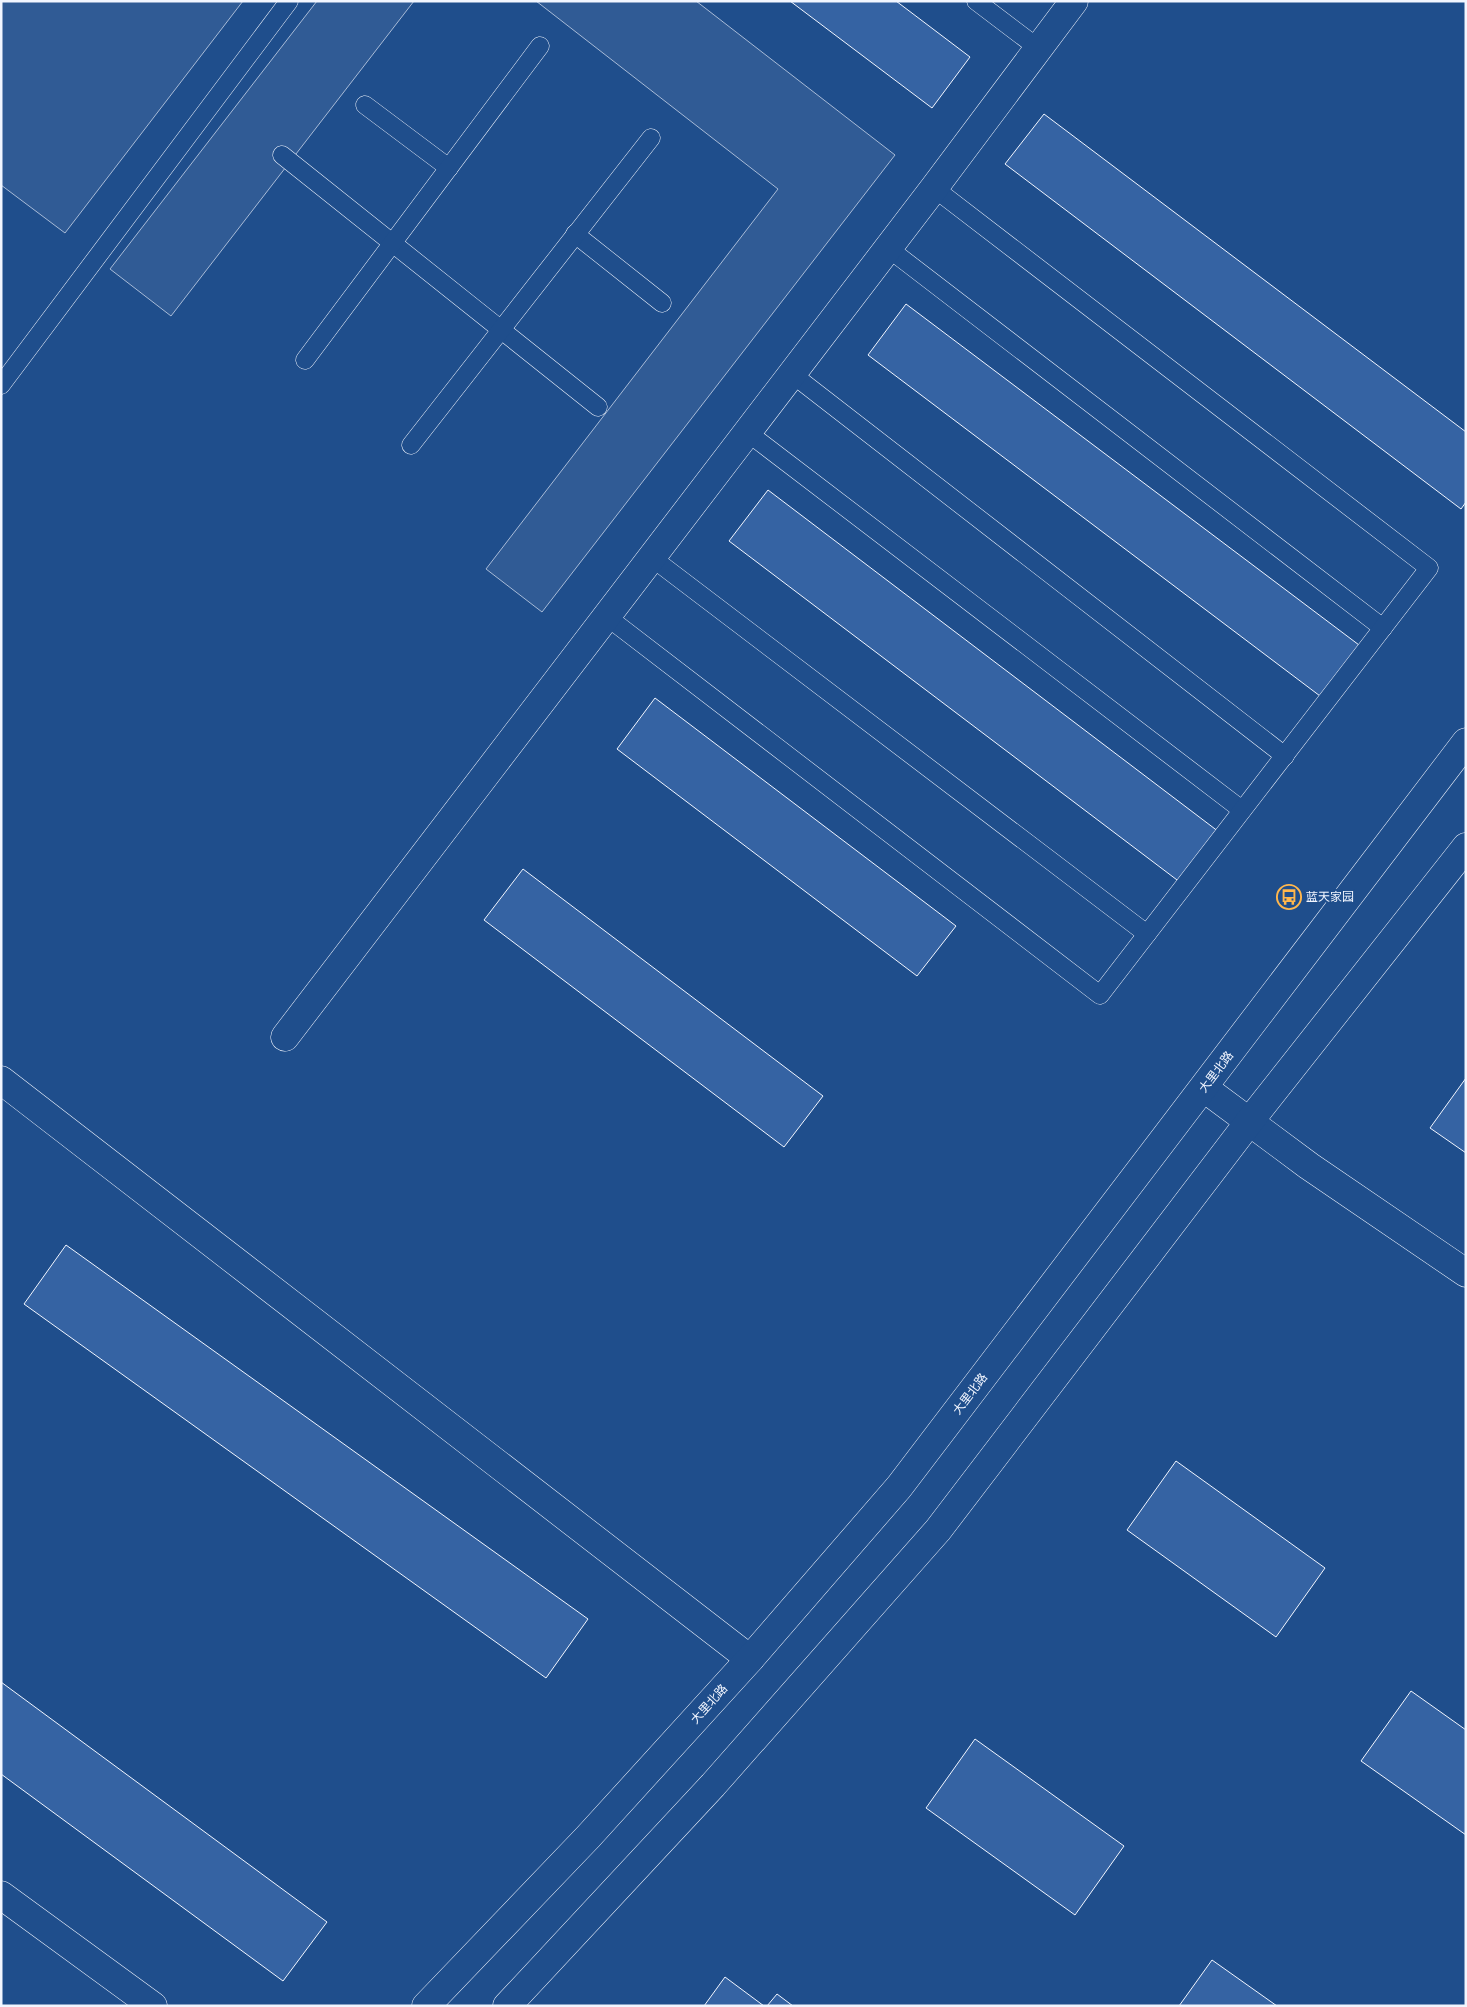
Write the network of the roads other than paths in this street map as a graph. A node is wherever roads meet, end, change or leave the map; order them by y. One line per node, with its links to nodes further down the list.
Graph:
1 (289, 1): 18 (lane)
2 (976, 1): 5 (lane)
3 (1074, 1): 5 (main road)
4 (540, 46): 9 (lane)
5 (1038, 48): 10 (main road)
6 (365, 105): 9 (lane)
7 (651, 138): 11 (lane)
8 (282, 155): 12 (lane)
9 (449, 168): 12 (lane)
10 (934, 188): 13 (main road); 24 (lane)
11 (575, 234): 14 (lane); 15 (lane)
12 (393, 243): 15 (lane); 16 (lane)
13 (888, 248): 17 (main road); 24 (lane)
14 (662, 303)
15 (501, 329): 19 (lane); 21 (lane)
16 (305, 360)
17 (792, 374): 20 (main road); 26 (lane)
18 (1, 385)
19 (598, 407)
20 (746, 432): 22 (main road); 27 (lane)
21 (411, 445)
22 (651, 557): 23 (main road); 29 (lane)
23 (606, 616): 29 (lane); 30 (main road)
24 (1383, 628): 26 (lane)
25 (1466, 742): 32 (main road, 大里北路)
26 (1285, 756): 27 (lane)
27 (1242, 810): 29 (lane)
28 (1466, 848): 33 (main road)
29 (1147, 934)
30 (285, 1037)
31 (1, 1080): 35 (main road)
32 (1204, 1088): 33 (main road); 35 (main road, 大里北路)
33 (1249, 1122): 34 (main road); 39 (main road)
34 (1466, 1273)
35 (750, 1659): 38 (main road, 大里北路)
36 (1, 1895): 37 (main road)
37 (153, 2006)
38 (426, 2006)
39 (507, 2006)

